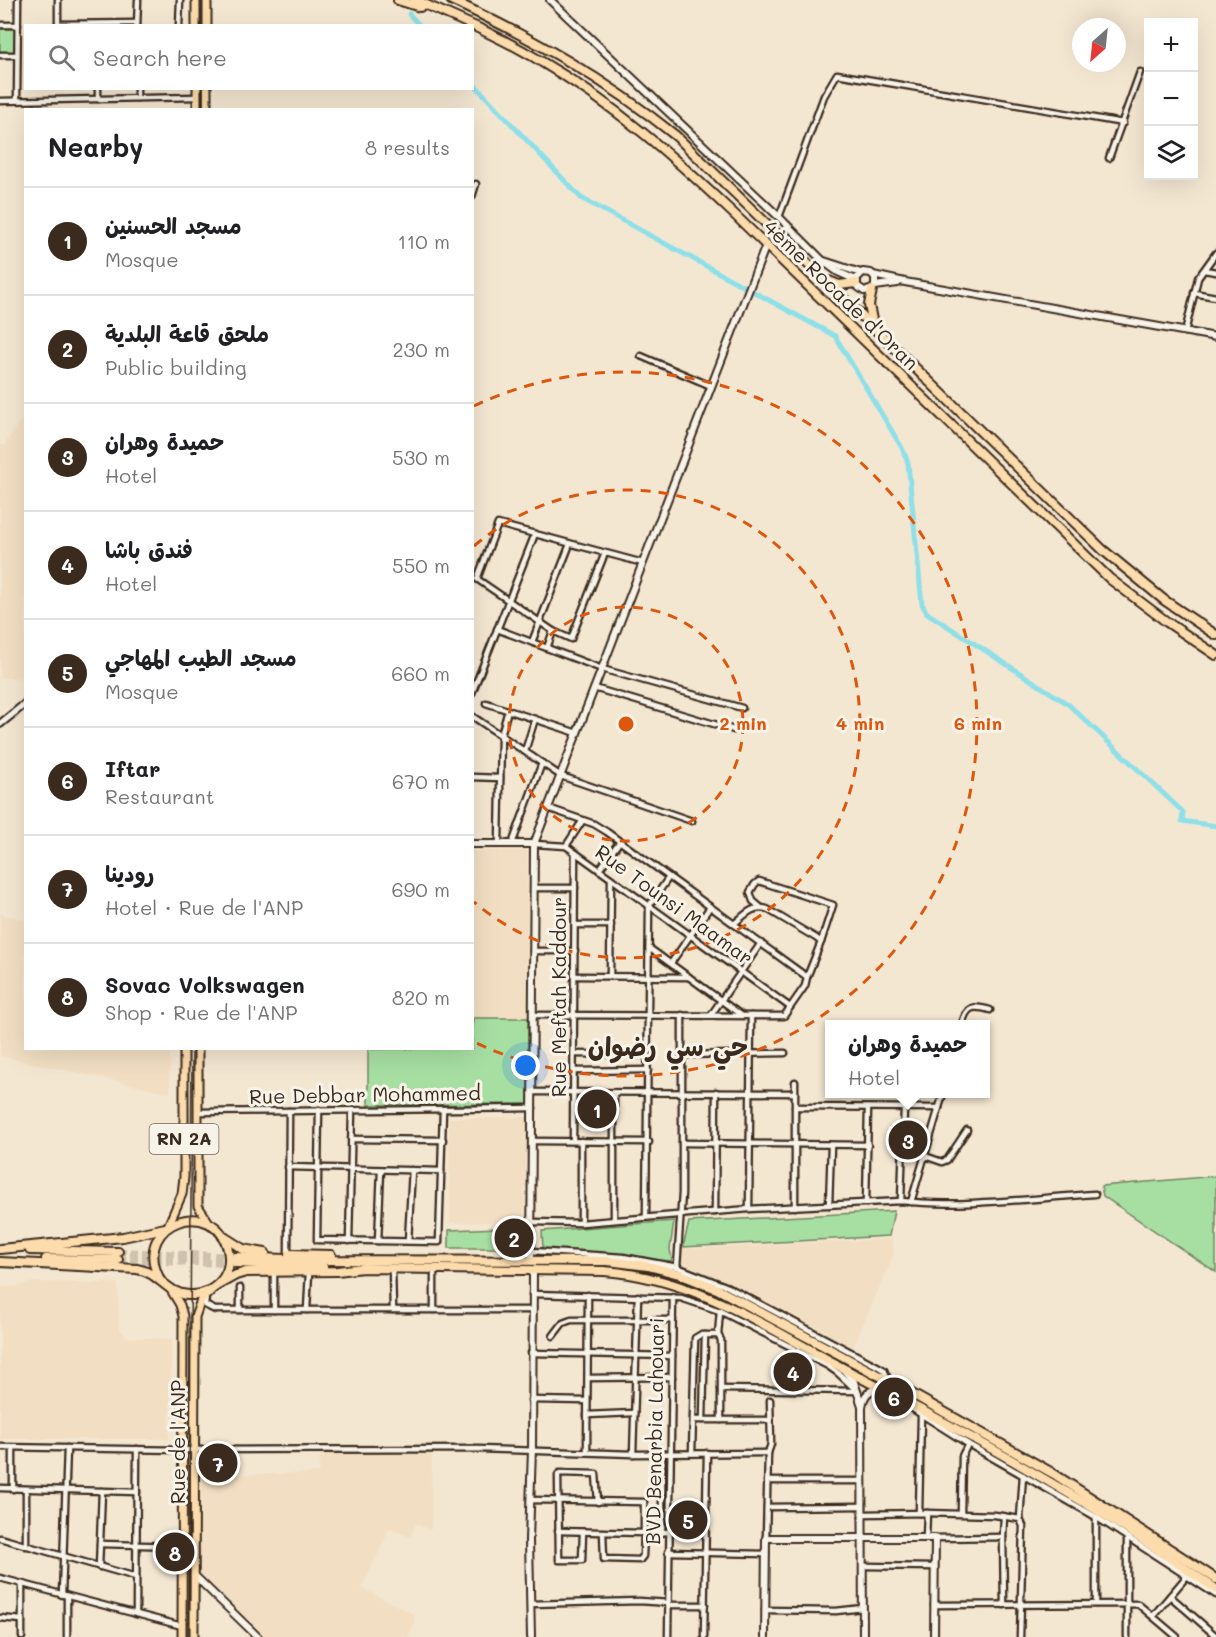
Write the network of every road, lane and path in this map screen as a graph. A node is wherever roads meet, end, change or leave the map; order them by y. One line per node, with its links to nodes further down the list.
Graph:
1 (18, 0): 12 (street)
2 (58, 0): 13 (street)
3 (138, 0): 14 (street)
4 (180, 0): 15 (street)
5 (196, 0): 16 (main road)
6 (207, 0): 17 (main road)
7 (399, 0): 11 (highway)
8 (415, 0): 11 (highway, 4ème Rocade d'Oran)
9 (451, 0): 49 (highway, 4ème Rocade d'Oran)
10 (550, 0): 42 (main road)
11 (466, 22): 18 (highway, 4ème Rocade d'Oran)
12 (18, 24): 19 (street); 22 (street)
13 (58, 24)
14 (137, 24)
15 (179, 24)
16 (196, 24)
17 (207, 24)
18 (470, 24)
19 (0, 25)
20 (474, 26): 43 (highway, 4ème Rocade d'Oran)
21 (0, 55): 22 (street)
22 (17, 58): 23 (street); 34 (street)
23 (24, 60)
24 (1140, 72): 38 (street)
25 (98, 90): 33 (street)
26 (137, 90): 32 (street)
27 (178, 90): 30 (street)
28 (197, 90): 31 (main road)
29 (207, 90): 37 (main road)
30 (178, 97): 31 (street); 32 (street)
31 (197, 97): 36 (main road)
32 (137, 98): 33 (street)
33 (98, 99): 34 (street)
34 (17, 100): 35 (street)
35 (0, 101)
36 (197, 108)
37 (207, 108)
38 (1123, 123): 39 (street); 42 (street)
39 (1109, 158)
40 (476, 184): 41 (street)
41 (474, 190)
42 (779, 217): 45 (main road)
43 (766, 245): 60 (main road); 72 (highway, 4ème Rocade d'Oran)
44 (1216, 253): 46 (street)
45 (823, 261): 48 (main road); 51 (main road)
46 (1204, 270): 47 (street); 54 (street)
47 (1216, 272)
48 (861, 273): 50 (main road); 51 (main road)
49 (820, 275): 51 (highway); 56 (highway, 4ème Rocade d'Oran)
50 (873, 275): 52 (main road); 53 (main road)
51 (856, 282): 53 (main road)
52 (905, 282): 53 (main road); 57 (main road)
53 (873, 288): 56 (highway)
54 (1194, 293): 55 (street); 57 (street)
55 (1216, 297)
56 (873, 327): 69 (highway, 4ème Rocade d'Oran)
57 (1185, 332): 58 (main road)
58 (1216, 338)
59 (641, 356): 60 (street)
60 (711, 386): 64 (main road)
61 (535, 534): 62 (street); 65 (street); 65 (street)
62 (570, 544): 63 (street); 66 (street)
63 (605, 553): 64 (street); 68 (street)
64 (643, 563): 73 (main road)
65 (508, 600): 66 (street); 67 (street)
66 (540, 622): 68 (street); 70 (street)
67 (497, 629): 70 (street); 74 (street)
68 (553, 631): 71 (street)
69 (1216, 635)
70 (532, 642): 71 (street)
71 (547, 648): 73 (street)
72 (1216, 655)
73 (602, 669): 75 (main road); 78 (street)
74 (474, 688)
75 (594, 688): 83 (street); 84 (main road)
76 (486, 703): 79 (street)
77 (24, 705): 82 (main road)
78 (742, 708)
79 (508, 710): 81 (street); 85 (street)
80 (474, 717): 85 (street)
81 (535, 719): 84 (street); 86 (street)
82 (0, 724)
83 (734, 730)
84 (577, 733): 88 (main road)
85 (501, 735): 86 (street); 90 (street)
86 (525, 751): 87 (street)
87 (542, 763): 88 (street); 97 (street)
88 (561, 776): 91 (main road); 93 (street)
89 (474, 777): 90 (street)
90 (500, 778): 96 (street)
91 (548, 808): 92 (street); 98 (main road)
92 (583, 820): 94 (street); 99 (street)
93 (693, 821)
94 (620, 842): 101 (street); 102 (street)
95 (474, 844): 96 (main road)
96 (499, 844): 97 (main road)
97 (512, 844): 98 (main road)
98 (534, 844): 99 (street, Rue Tounsi Maamar); 104 (main road)
99 (566, 846): 100 (street, Rue Tounsi Maamar)
100 (575, 853): 101 (street, Rue Tounsi Maamar); 105 (street, Rue Meftah Kaddour)
101 (598, 870): 103 (street, Rue Tounsi Maamar)
102 (669, 876): 106 (street); 107 (street)
103 (611, 879): 106 (street, Rue Tounsi Maamar); 111 (street)
104 (534, 888): 105 (street); 116 (main road)
105 (575, 888): 110 (street, Rue Meftah Kaddour)
106 (649, 906): 112 (street, Rue Tounsi Maamar); 115 (street)
107 (710, 907): 109 (street); 112 (street)
108 (760, 907): 109 (street); 113 (street); 113 (street)
109 (734, 924): 114 (street)
110 (575, 925): 111 (street); 117 (street, Rue Meftah Kaddour)
111 (611, 925): 121 (street)
112 (690, 936): 118 (street); 119 (street, Rue Tounsi Maamar)
113 (821, 942): 124 (street)
114 (761, 944): 119 (street); 124 (street)
115 (649, 948): 118 (street); 122 (street)
116 (533, 951): 117 (street); 128 (main road)
117 (574, 951): 120 (street, Rue Meftah Kaddour)
118 (671, 963): 123 (street)
119 (741, 972): 125 (street); 126 (street, Rue Tounsi Maamar)
120 (574, 976): 121 (street); 129 (street, Rue Meftah Kaddour)
121 (610, 976): 122 (street)
122 (649, 977): 123 (street); 130 (street)
123 (689, 977): 125 (street)
124 (807, 977): 126 (street)
125 (721, 1000): 132 (street); 133 (street)
126 (790, 1007): 134 (street)
127 (990, 1010): 135 (street)
128 (534, 1015): 129 (street); 146 (main road)
129 (574, 1015): 130 (street); 140 (street, Rue Meftah Kaddour)
130 (649, 1015): 131 (street); 141 (street)
131 (682, 1015): 132 (street); 142 (street)
132 (711, 1015): 133 (street)
133 (742, 1016): 134 (street)
134 (751, 1016): 138 (street)
135 (963, 1020)
136 (184, 1050): 200 (main road, RN 2A)
137 (198, 1050): 164 (main road, RN 2A)
138 (751, 1053): 139 (street); 142 (street); 149 (street)
139 (785, 1053)
140 (574, 1054): 141 (street); 144 (street, Rue Meftah Kaddour)
141 (648, 1055): 143 (street)
142 (682, 1055): 152 (street)
143 (648, 1070): 144 (street); 151 (street)
144 (574, 1071): 147 (street, Rue Meftah Kaddour)
145 (795, 1082): 153 (street)
146 (534, 1092): 147 (street); 156 (main road)
147 (574, 1092): 150 (street); 169 (street, Rue Meftah Kaddour)
148 (716, 1092): 149 (street); 152 (street); 174 (street)
149 (750, 1092): 153 (street); 175 (street)
150 (614, 1093): 151 (street); 171 (street)
151 (648, 1093): 152 (street); 172 (street)
152 (682, 1093): 173 (street)
153 (795, 1093): 155 (street)
154 (942, 1098): 159 (street)
155 (795, 1107): 157 (street); 176 (street)
156 (533, 1108): 160 (street, Rue Debbar Mohammed); 168 (main road)
157 (868, 1108): 158 (street); 178 (street)
158 (904, 1108): 159 (street); 187 (street)
159 (939, 1108): 179 (street)
160 (443, 1109): 162 (street, Rue Debbar Mohammed); 167 (street)
161 (319, 1110): 162 (street, Rue Debbar Mohammed); 163 (street, Rue Debbar Mohammed); 181 (street)
162 (352, 1110): 166 (street)
163 (289, 1111): 164 (street, Rue Debbar Mohammed); 180 (street)
164 (198, 1112): 199 (main road, RN 2A)
165 (967, 1130): 179 (street)
166 (351, 1139): 167 (street); 182 (street)
167 (443, 1140): 185 (street)
168 (533, 1141): 169 (street); 197 (main road)
169 (573, 1141): 170 (street)
170 (581, 1142): 171 (street); 198 (street)
171 (615, 1142): 172 (street); 196 (street)
172 (648, 1142): 195 (street)
173 (682, 1143): 174 (street); 194 (street)
174 (715, 1143): 175 (street); 193 (street)
175 (750, 1144): 176 (street); 192 (street)
176 (795, 1144): 177 (street); 191 (street)
177 (831, 1145): 178 (street); 190 (street)
178 (868, 1145): 189 (street)
179 (925, 1156): 188 (street)
180 (288, 1167): 181 (street); 207 (street)
181 (318, 1168): 182 (street); 202 (street)
182 (350, 1169): 183 (street); 202 (street)
183 (381, 1170): 184 (street); 203 (street)
184 (412, 1170): 185 (street); 204 (street)
185 (441, 1171): 204 (street)
186 (1095, 1194): 188 (street)
187 (901, 1201): 188 (street); 189 (street)
188 (911, 1202)
189 (866, 1203): 190 (street)
190 (829, 1205): 191 (street)
191 (795, 1207): 192 (street)
192 (749, 1209): 193 (street)
193 (715, 1212): 194 (street)
194 (681, 1215): 195 (street); 211 (street)
195 (646, 1217): 196 (street)
196 (614, 1220): 198 (street)
197 (533, 1222): 198 (street); 206 (main road)
198 (581, 1222)
199 (210, 1224): 200 (highway); 201 (highway)
200 (167, 1227): 205 (highway); 218 (highway)
201 (222, 1236): 207 (highway); 221 (highway)
202 (349, 1240): 203 (street)
203 (378, 1241): 204 (street)
204 (408, 1241)
205 (0, 1250): 210 (highway)
206 (532, 1251): 209 (main road); 211 (street)
207 (288, 1254): 208 (highway)
208 (398, 1259): 209 (highway); 212 (highway)
209 (531, 1260): 247 (highway)
210 (0, 1261): 218 (highway)
211 (677, 1267): 247 (street)
212 (363, 1268): 213 (highway); 217 (highway)
213 (392, 1269): 214 (highway); 229 (street)
214 (434, 1269): 215 (highway); 230 (street)
215 (532, 1270): 222 (main road); 243 (highway)
216 (274, 1271): 217 (highway); 221 (highway); 227 (street)
217 (309, 1272): 228 (street)
218 (159, 1278): 220 (highway)
219 (240, 1288): 226 (street)
220 (171, 1290): 221 (highway); 269 (main road, Rue de l'ANP)
221 (212, 1290): 226 (street); 269 (main road, Rue de l'ANP)
222 (532, 1294): 223 (street, BVD Benarbia Lahouari); 231 (main road)
223 (588, 1295): 224 (street, BVD Benarbia Lahouari); 233 (street)
224 (638, 1296): 225 (street, BVD Benarbia Lahouari); 234 (street)
225 (673, 1297): 232 (street, BVD Benarbia Lahouari); 235 (street, BVD Benarbia Lahouari)
226 (240, 1310): 227 (street)
227 (274, 1310): 228 (street)
228 (307, 1310): 229 (street)
229 (393, 1310): 230 (street)
230 (434, 1310): 231 (street)
231 (532, 1310): 239 (main road)
232 (720, 1311): 237 (street); 250 (street, BVD Benarbia Lahouari)
233 (588, 1320): 234 (street); 238 (street); 240 (street)
234 (637, 1320): 235 (street); 241 (street)
235 (673, 1320): 242 (street, BVD Benarbia Lahouari)
236 (705, 1335): 237 (street); 259 (street); 260 (street)
237 (718, 1335): 249 (street)
238 (553, 1336)
239 (531, 1353): 240 (street); 251 (main road)
240 (588, 1355): 241 (street); 245 (street)
241 (635, 1355): 242 (street); 246 (street)
242 (672, 1356): 244 (street, BVD Benarbia Lahouari)
243 (841, 1367): 248 (highway); 250 (main road)
244 (672, 1377): 246 (street); 276 (street, BVD Benarbia Lahouari)
245 (588, 1378): 246 (street); 254 (street)
246 (635, 1378): 256 (street)
247 (889, 1381): 326 (highway)
248 (881, 1388): 253 (highway); 255 (main road)
249 (721, 1389): 250 (street); 261 (street)
250 (857, 1391): 255 (main road)
251 (531, 1400): 254 (street); 268 (main road)
252 (770, 1400): 262 (street)
253 (902, 1400): 258 (street); 304 (highway)
254 (587, 1401): 257 (street)
255 (862, 1407): 279 (main road)
256 (634, 1413): 257 (street); 274 (street)
257 (587, 1415): 270 (street)
258 (921, 1415): 263 (street); 291 (street)
259 (693, 1420): 260 (street); 271 (street)
260 (703, 1420): 261 (street)
261 (721, 1420): 262 (street)
262 (770, 1420): 273 (street)
263 (969, 1444): 277 (street); 293 (street)
264 (0, 1447): 265 (street)
265 (14, 1448): 266 (street); 281 (street)
266 (67, 1448): 267 (street); 283 (street)
267 (137, 1449): 269 (street); 285 (street)
268 (532, 1449): 269 (street); 270 (street); 286 (main road)
269 (188, 1450): 314 (main road, Rue de l'ANP); 322 (main road, Rue de l'ANP)
270 (587, 1452): 274 (street)
271 (692, 1453): 272 (street); 276 (street)
272 (707, 1453): 273 (street); 316 (street)
273 (768, 1453): 278 (street)
274 (633, 1454): 275 (street)
275 (662, 1454): 276 (street); 303 (street)
276 (672, 1454): 301 (street, BVD Benarbia Lahouari)
277 (1023, 1475): 296 (street); 297 (street)
278 (767, 1481): 279 (street); 290 (street)
279 (862, 1482): 289 (main road)
280 (0, 1488): 281 (street)
281 (13, 1489): 282 (street)
282 (26, 1489): 283 (street); 313 (street)
283 (65, 1490): 284 (street); 318 (street)
284 (102, 1491): 285 (street); 311 (street)
285 (137, 1492): 312 (street)
286 (530, 1500): 287 (street); 332 (main road)
287 (557, 1501): 288 (street); 288 (street); 298 (street)
288 (598, 1502): 302 (street)
289 (862, 1506): 290 (street); 294 (main road)
290 (767, 1507): 307 (street)
291 (919, 1513): 292 (street); 294 (street)
292 (927, 1513): 293 (street); 308 (street)
293 (961, 1513): 295 (street)
294 (862, 1514): 310 (main road)
295 (1004, 1516): 297 (street); 305 (street)
296 (1096, 1517): 304 (street); 334 (street)
297 (1020, 1519): 339 (street)
298 (558, 1531): 299 (street); 299 (street)
299 (584, 1532): 300 (street)
300 (603, 1532): 302 (street); 302 (street)
301 (669, 1532): 303 (street); 315 (street, BVD Benarbia Lahouari)
302 (644, 1533): 303 (street)
303 (662, 1533)
304 (1127, 1534): 323 (street); 328 (highway); 335 (street)
305 (1003, 1537): 309 (street); 338 (street)
306 (0, 1538): 313 (street)
307 (766, 1538): 310 (main road); 317 (main road)
308 (926, 1538): 309 (main road); 310 (main road)
309 (935, 1538): 321 (main road)
310 (863, 1539): 319 (main road)
311 (100, 1544): 312 (street); 320 (street)
312 (136, 1545): 314 (street); 324 (street)
313 (26, 1546): 318 (street)
314 (181, 1546): 346 (main road, Rue de l'ANP)
315 (668, 1552): 316 (street); 333 (street, BVD Benarbia Lahouari)
316 (706, 1553): 317 (street); 336 (street)
317 (766, 1554): 341 (main road)
318 (63, 1557): 320 (street); 329 (street)
319 (864, 1566): 321 (street); 340 (main road)
320 (99, 1567): 324 (street)
321 (934, 1567): 337 (main road)
322 (194, 1575): 351 (main road, Rue de l'ANP); 352 (main road)
323 (1187, 1576): 330 (street); 331 (street)
324 (136, 1577): 342 (street)
325 (0, 1578): 327 (street)
326 (1216, 1579)
327 (22, 1584): 329 (street); 345 (street)
328 (1216, 1589)
329 (65, 1595): 342 (street); 349 (street)
330 (1170, 1596): 343 (street); 347 (street)
331 (1216, 1596)
332 (531, 1604): 333 (street); 353 (main road)
333 (669, 1604): 336 (street); 354 (street, BVD Benarbia Lahouari)
334 (1096, 1604): 335 (street); 339 (street)
335 (1127, 1604): 343 (street); 360 (street)
336 (705, 1605): 355 (street)
337 (934, 1605): 338 (street); 358 (main road)
338 (1004, 1605): 339 (street)
339 (1020, 1605): 359 (street)
340 (863, 1608): 341 (street); 357 (main road)
341 (765, 1610): 356 (main road)
342 (136, 1614): 346 (street)
343 (1153, 1616): 361 (street)
344 (0, 1618): 345 (street)
345 (22, 1620): 348 (street)
346 (182, 1626): 350 (main road, Rue de l'ANP)
347 (1215, 1636)
348 (22, 1637)
349 (66, 1637)
350 (182, 1637)
351 (194, 1637)
352 (258, 1637)
353 (531, 1637)
354 (668, 1637)
355 (704, 1637)
356 (765, 1637)
357 (863, 1637)
358 (934, 1637)
359 (1020, 1637)
360 (1127, 1637)
361 (1177, 1637)

